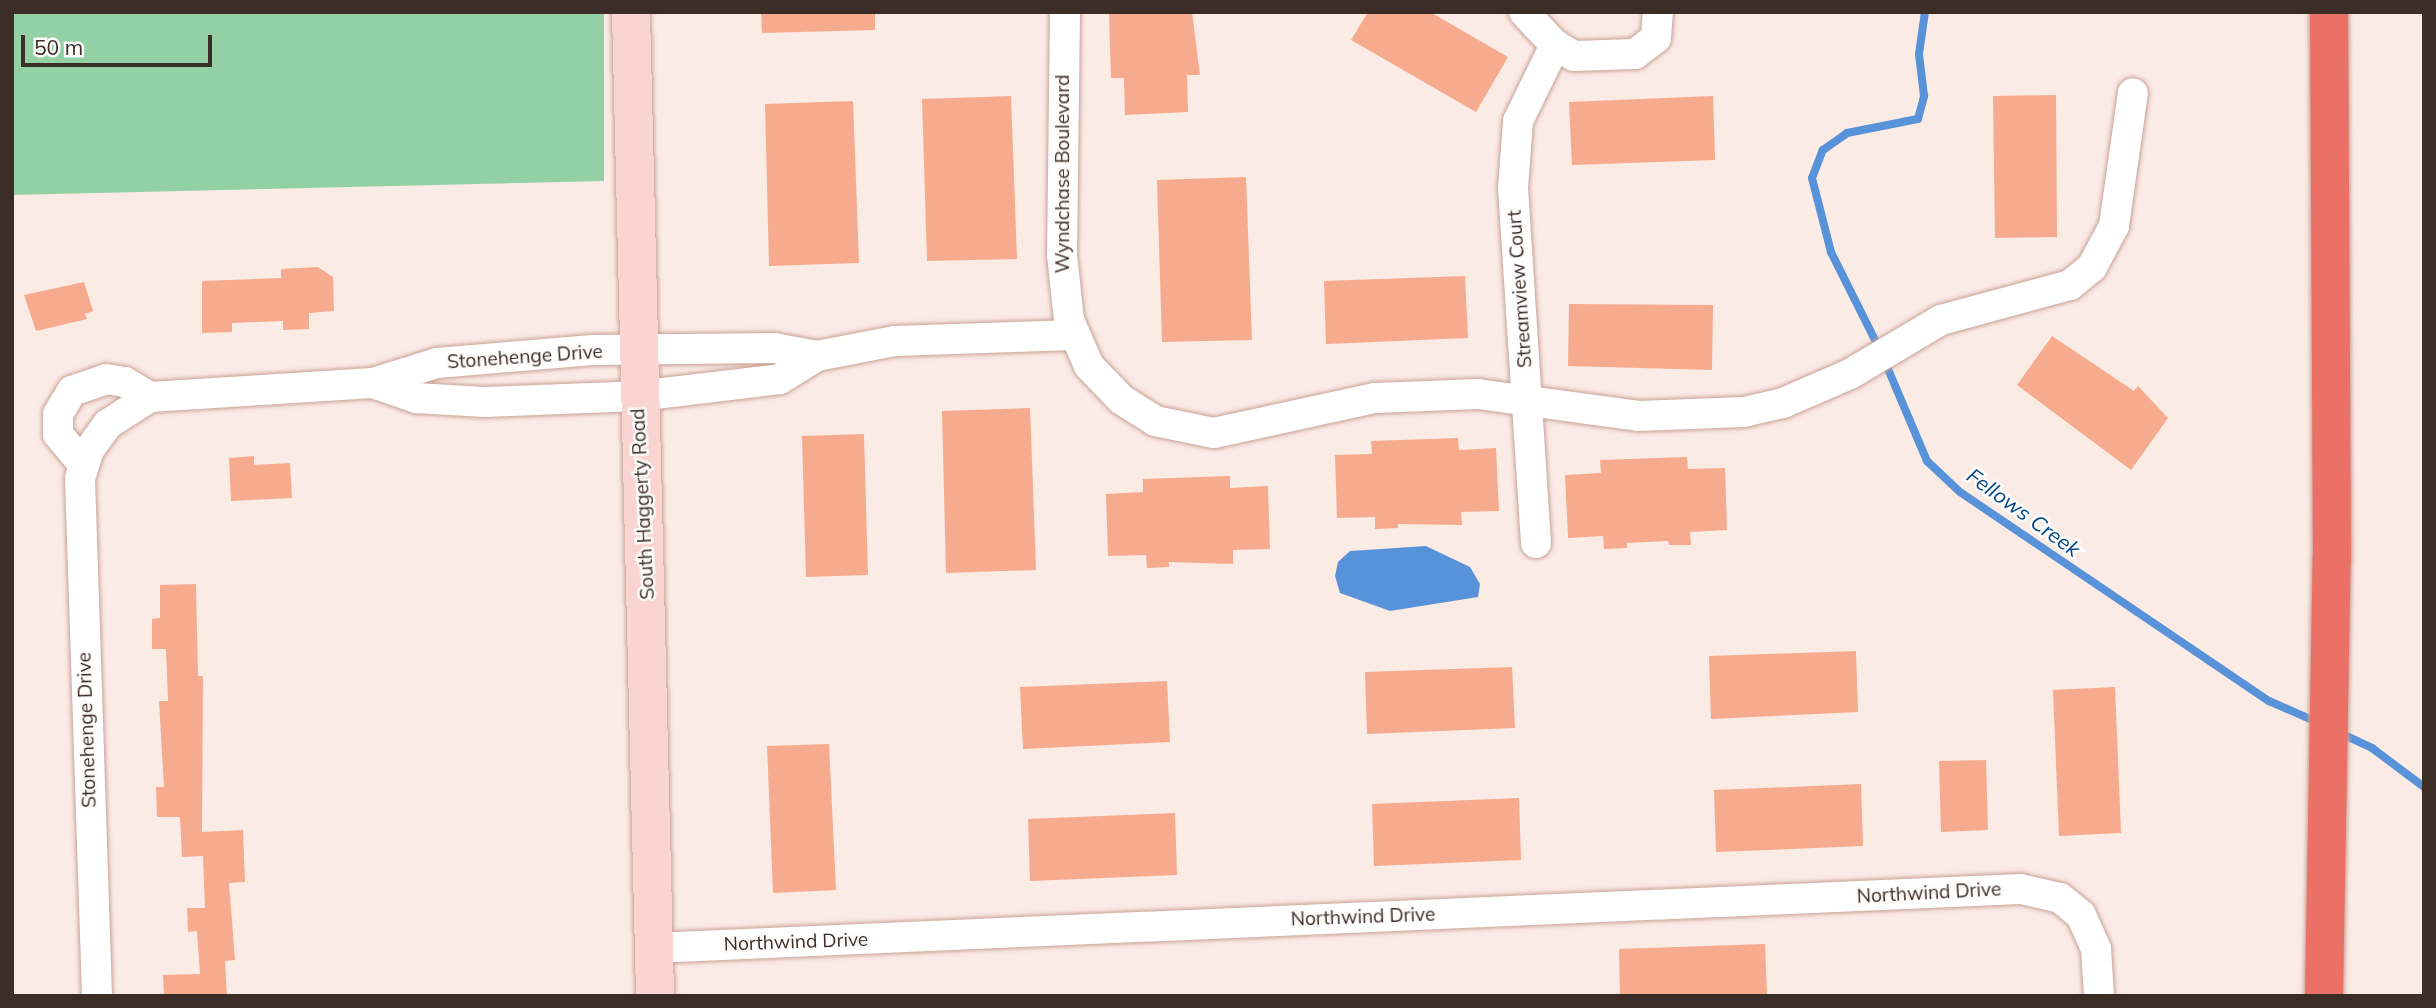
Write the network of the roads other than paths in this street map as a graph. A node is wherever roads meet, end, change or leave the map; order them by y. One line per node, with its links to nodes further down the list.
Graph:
1 (631, 12): 9 (main road, South Haggerty Road)
2 (1065, 12): 8 (street, Wyndchase Boulevard)
3 (1524, 12): 6 (street)
4 (1658, 12): 6 (street)
5 (2329, 12): 21 (highway)
6 (1555, 45): 14 (street, Streamview Court)
7 (2133, 93): 14 (street, Wyndchase Boulevard)
8 (1074, 335): 10 (street); 14 (street, Wyndchase Boulevard)
9 (637, 351): 10 (street); 11 (street, Stonehenge Drive); 12 (main road, South Haggerty Road)
10 (817, 356): 12 (street)
11 (373, 383): 12 (street, Stonehenge Drive); 13 (street, Stonehenge Drive)
12 (638, 396): 17 (main road, South Haggerty Road)
13 (150, 397): 15 (street, Stonehenge Drive); 15 (street)
14 (1528, 402): 16 (street, Streamview Court)
15 (83, 464): 18 (street, Stonehenge Drive)
16 (1535, 543)
17 (653, 948): 19 (main road, South Haggerty Road); 20 (street, Northwind Drive)
18 (97, 996)
19 (655, 996)
20 (2099, 996)
21 (2324, 996)

